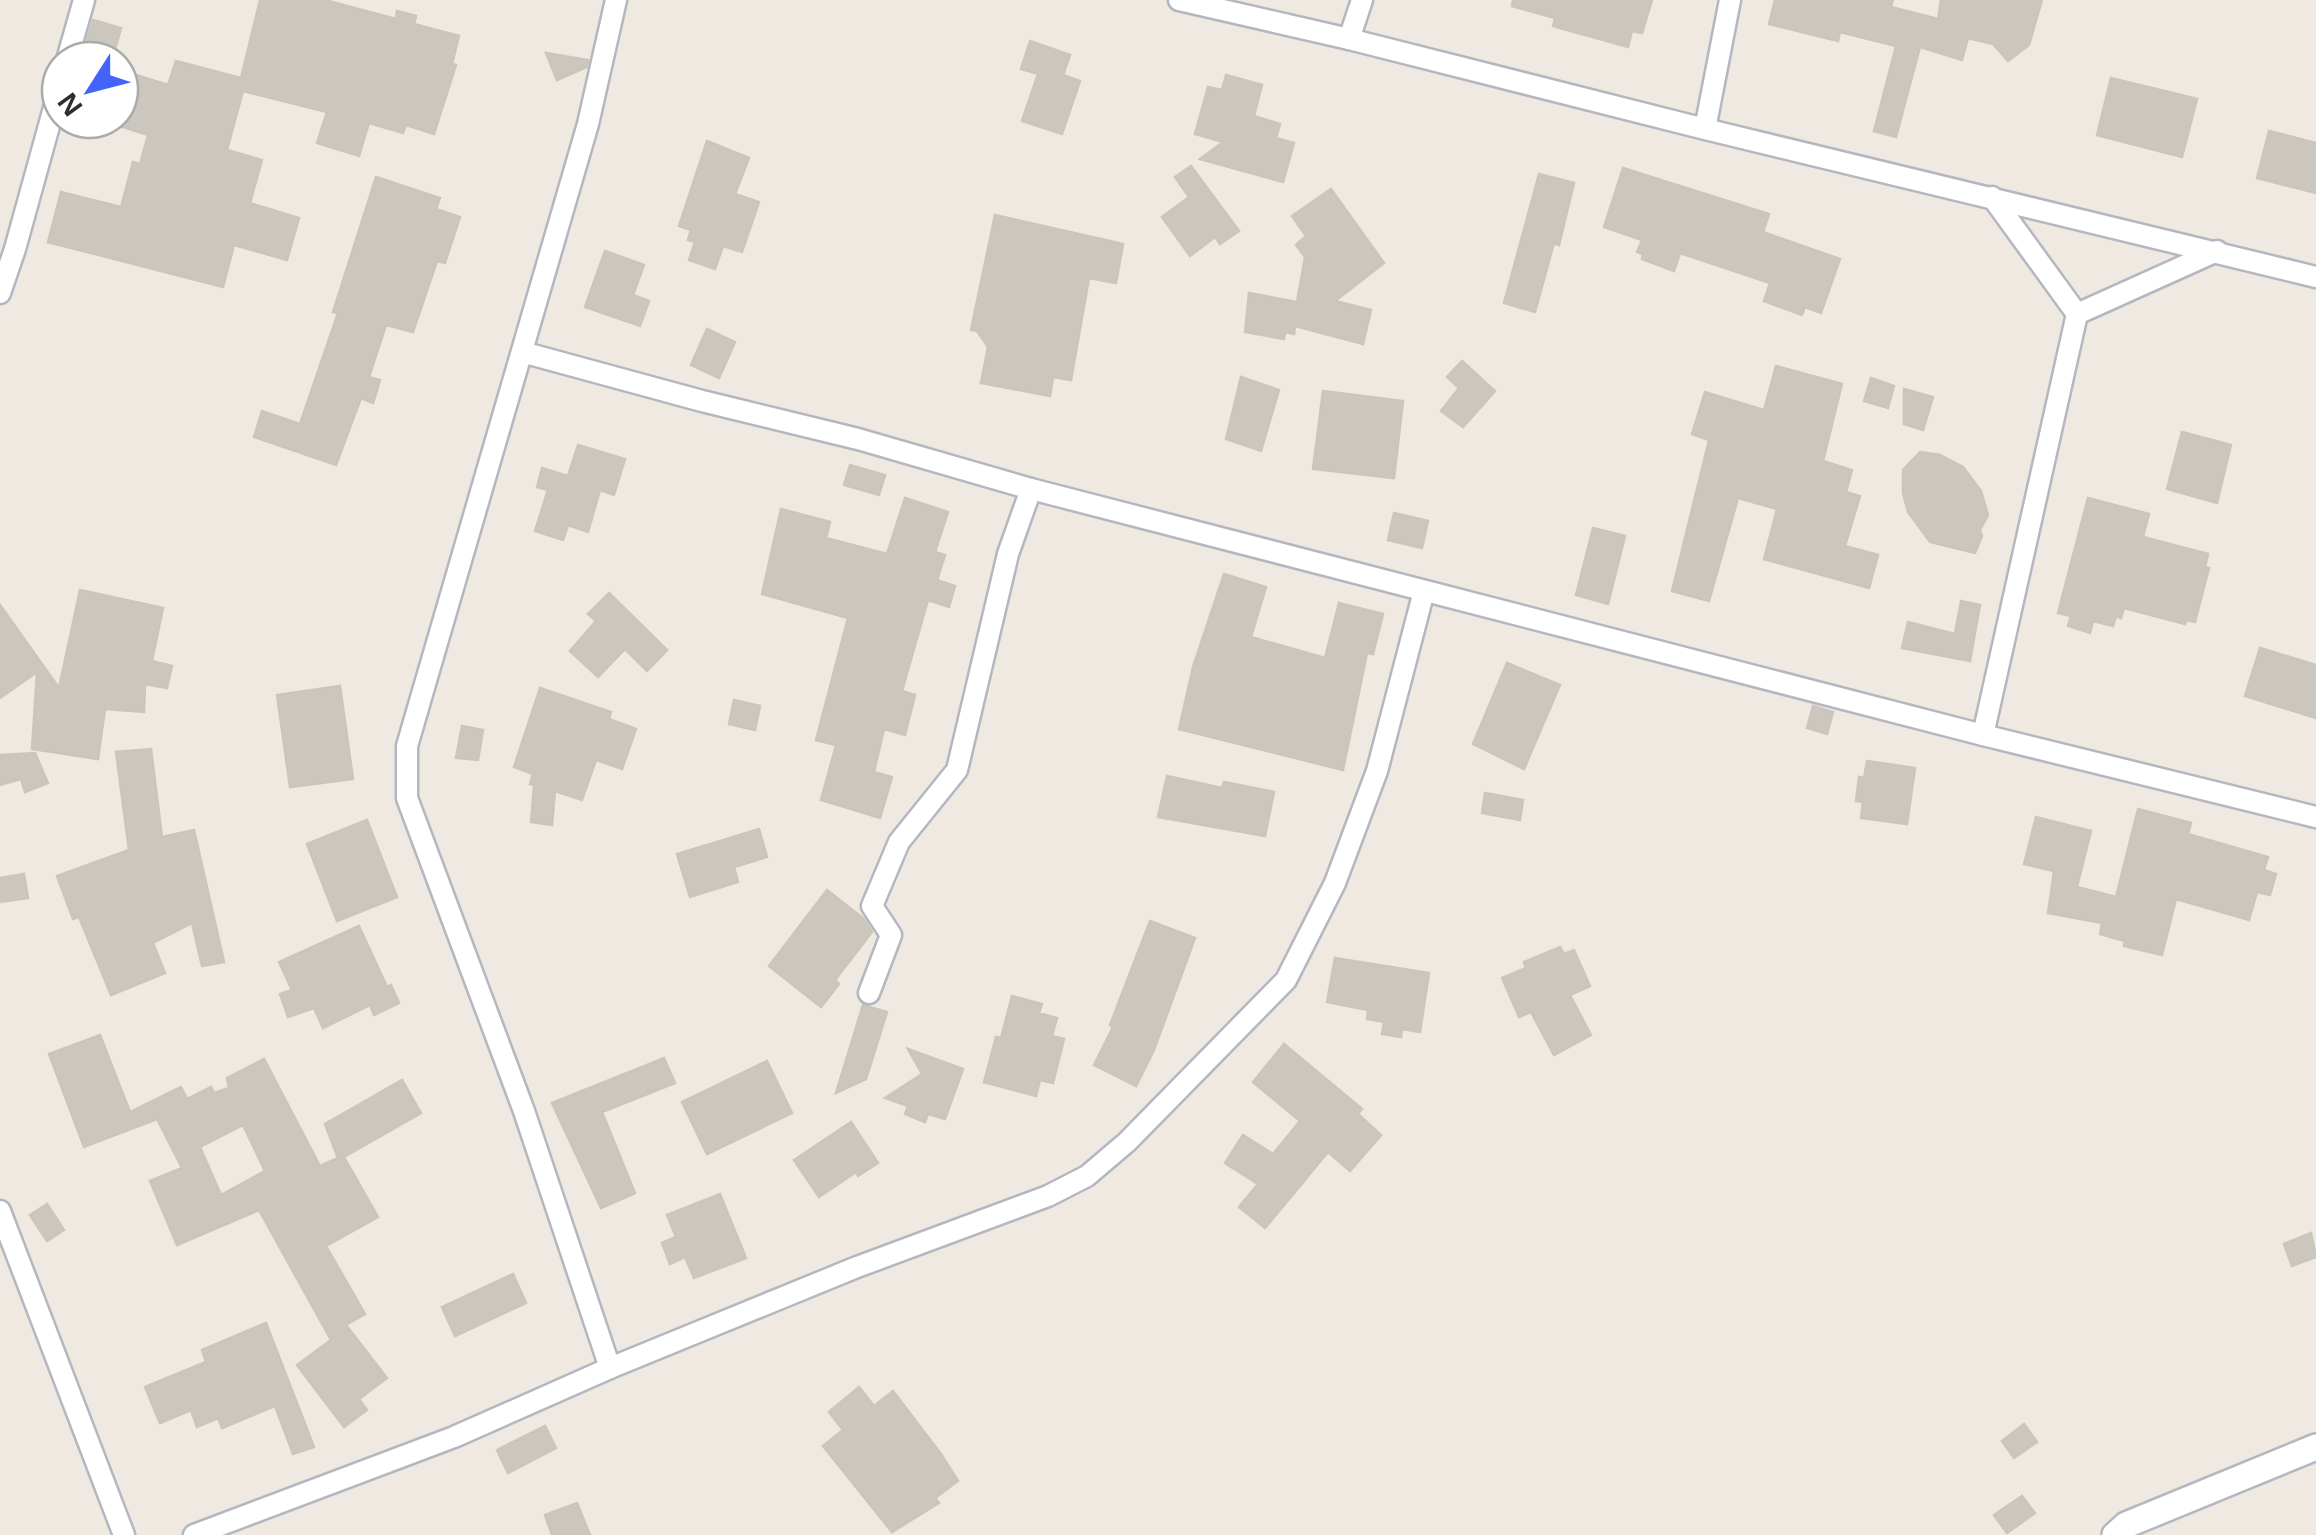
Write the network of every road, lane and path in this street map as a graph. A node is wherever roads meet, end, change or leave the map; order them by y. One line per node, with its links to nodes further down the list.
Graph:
1 (84, 0): 7 (street)
2 (616, 0): 15 (street)
3 (1179, 0): 6 (street)
4 (1362, 0): 6 (street)
5 (1730, 0): 8 (street)
6 (1349, 38): 8 (street)
7 (73, 40)
8 (1705, 130): 10 (street)
9 (44, 140): 13 (street)
10 (1992, 197): 11 (street); 14 (street)
11 (2217, 251): 12 (street); 14 (street)
12 (2316, 277)
13 (0, 293)
14 (2077, 314): 18 (street)
15 (522, 352): 16 (street); 22 (street)
16 (1030, 489): 17 (street); 20 (street)
17 (1424, 590): 18 (street); 22 (street)
18 (1983, 735): 19 (street)
19 (2316, 817)
20 (869, 993)
21 (0, 1211): 24 (street)
22 (610, 1368): 25 (street)
23 (2316, 1447): 26 (street)
24 (124, 1535)
25 (194, 1535)
26 (2116, 1535)

